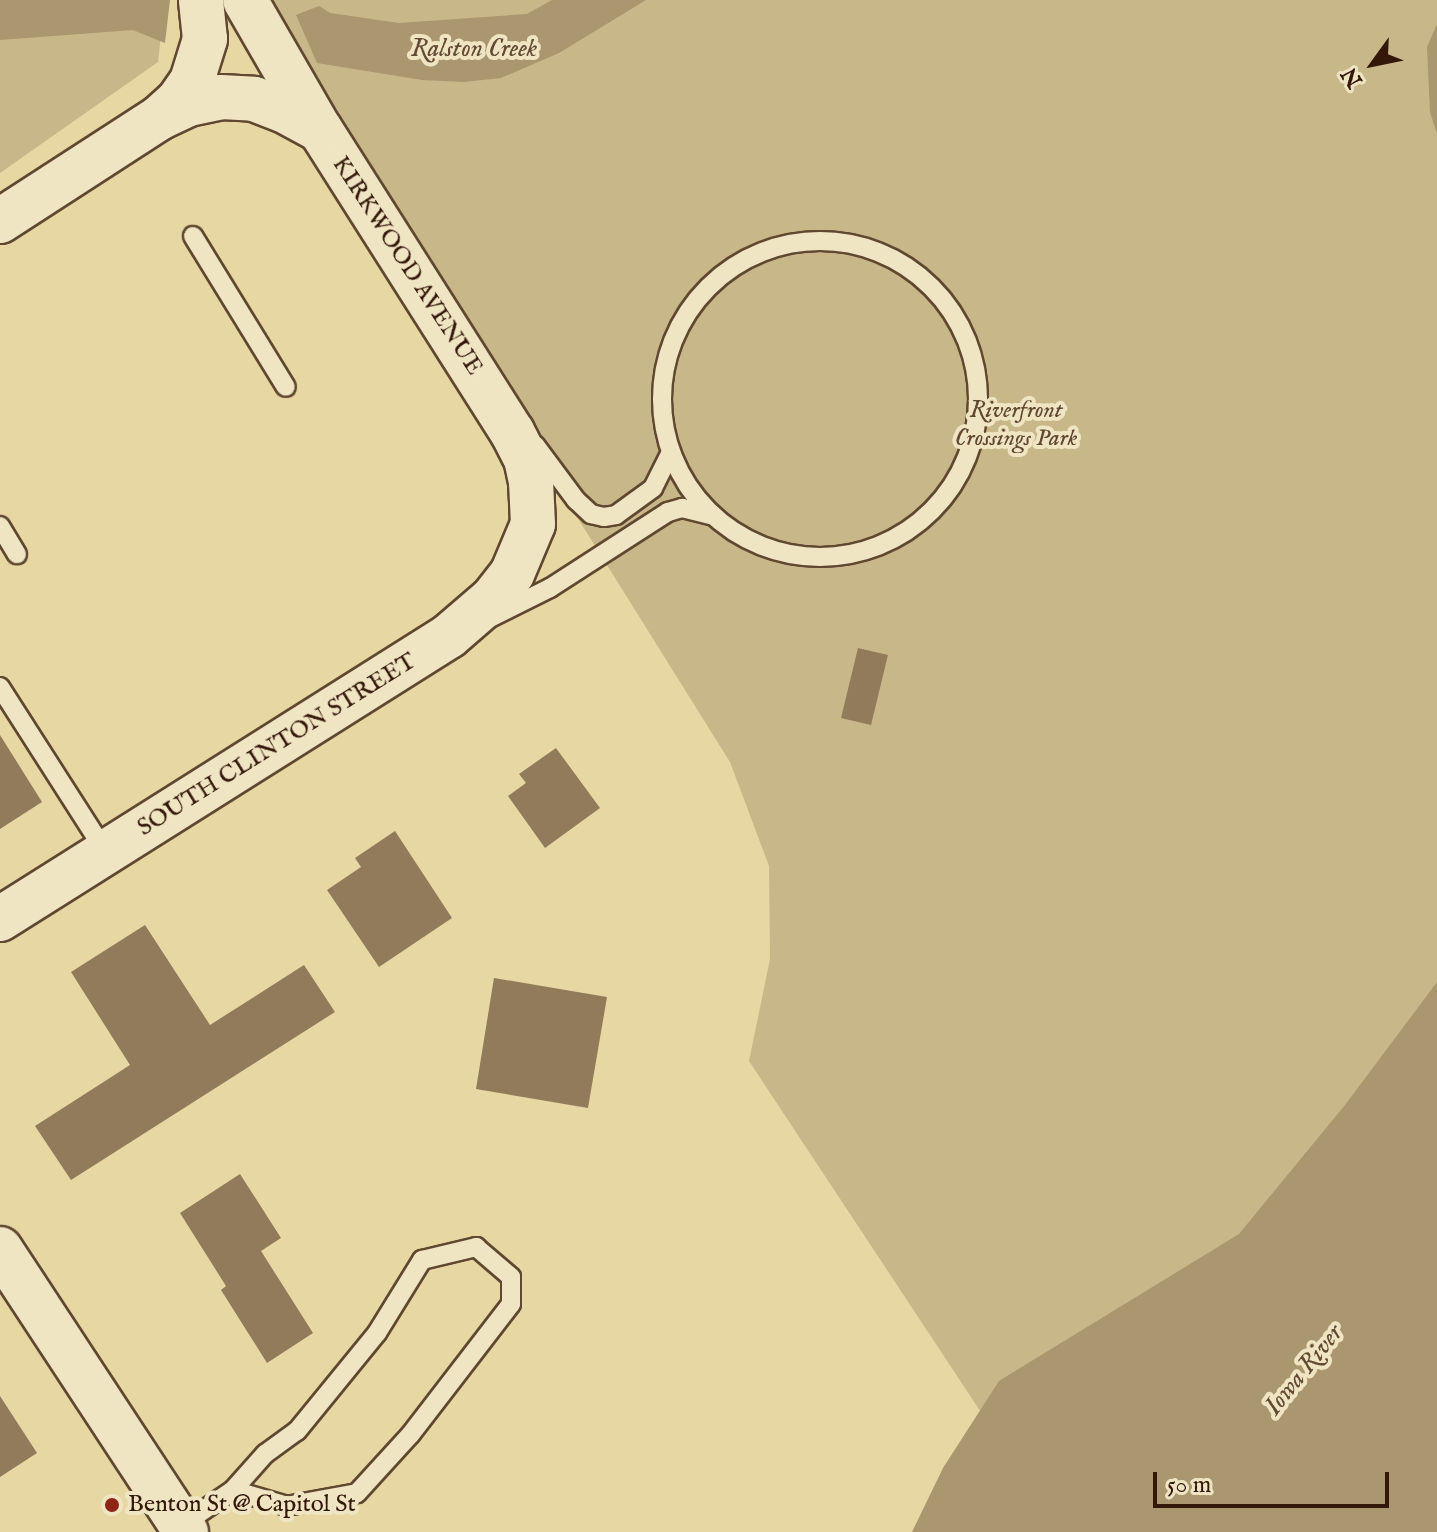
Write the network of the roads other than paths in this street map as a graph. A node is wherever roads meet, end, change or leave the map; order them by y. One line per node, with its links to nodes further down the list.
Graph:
1 (201, 0): 3 (street)
2 (245, 0): 4 (street, KIRKWOOD AVENUE)
3 (159, 118): 4 (street); 5 (street)
4 (320, 130): 8 (street, KIRKWOOD AVENUE)
5 (0, 221)
6 (193, 236): 7 (lane)
7 (286, 387)
8 (496, 404): 9 (lane); 12 (street, KIRKWOOD AVENUE)
9 (671, 452): 10 (lane); 10 (lane)
10 (714, 516): 14 (lane)
11 (0, 526): 13 (lane)
12 (527, 542): 14 (street, SOUTH CLINTON STREET)
13 (17, 554)
14 (449, 636): 16 (street, SOUTH CLINTON STREET)
15 (0, 687): 16 (lane)
16 (106, 853): 17 (street, SOUTH CLINTON STREET)
17 (0, 919)
18 (6, 1271): 20 (street)
19 (233, 1490): 19 (lane); 20 (lane)
20 (179, 1530)

